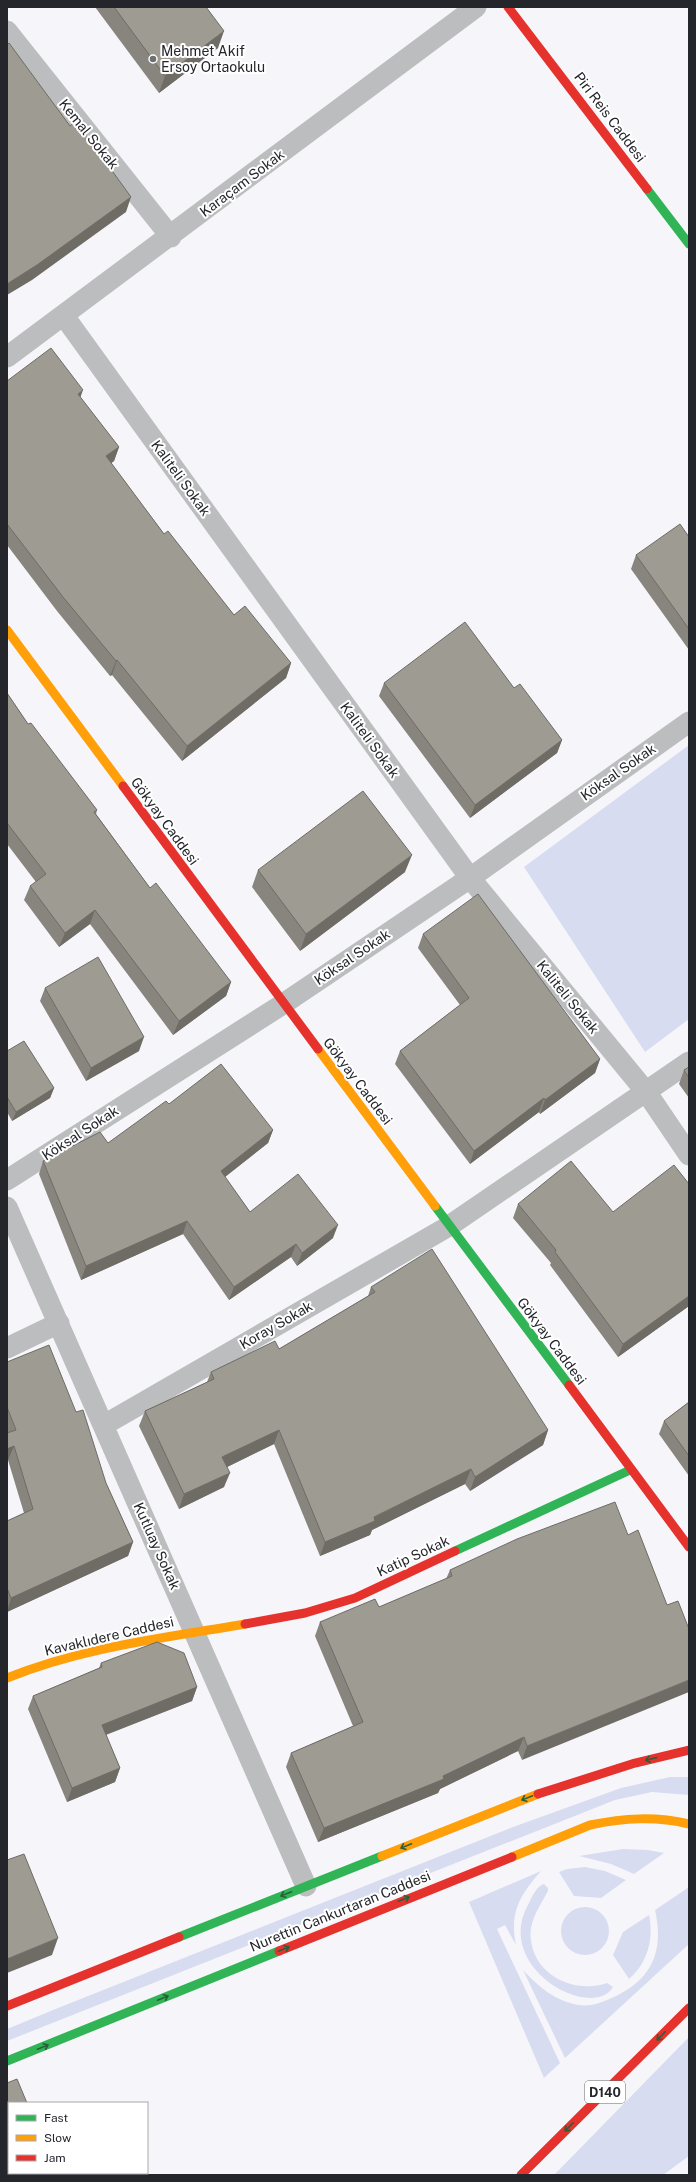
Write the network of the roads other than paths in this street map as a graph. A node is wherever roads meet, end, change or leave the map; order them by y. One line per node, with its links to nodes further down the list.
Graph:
1 (476, 7): 4 (street, Karaçam Sokak)
2 (508, 7): 5 (main road, Piri Reis Caddesi)
3 (7, 31): 4 (street, Kemal Sokak)
4 (171, 236): 6 (street, Karaçam Sokak)
5 (689, 244)
6 (64, 316): 7 (street, Karaçam Sokak); 10 (street, Kaliteli Sokak)
7 (7, 357)
8 (7, 630): 11 (main road, Gökyay Caddesi)
9 (689, 722): 10 (street, Köksal Sokak)
10 (470, 878): 11 (street, Köksal Sokak); 13 (street, Kaliteli Sokak)
11 (283, 1004): 15 (street, Köksal Sokak); 17 (main road, Gökyay Caddesi)
12 (689, 1062): 13 (street, Koray Sokak)
13 (647, 1093): 14 (street, Kaliteli Sokak); 17 (street, Koray Sokak)
14 (689, 1155)
15 (7, 1180)
16 (7, 1207): 18 (street, Kutluay Sokak)
17 (449, 1226): 20 (street, Koray Sokak); 21 (main road, Gökyay Caddesi)
18 (59, 1323): 19 (street); 20 (street, Kutluay Sokak)
19 (7, 1348)
20 (104, 1425): 23 (street, Kutluay Sokak)
21 (630, 1470): 22 (main road, Gökyay Caddesi); 23 (main road, Katip Sokak)
22 (689, 1547)
23 (195, 1631): 24 (main road, Kavaklıdere Caddesi); 27 (street, Kutluay Sokak)
24 (7, 1678)
25 (688, 1750): 27 (main road, one-way to 27)
26 (689, 1824): 30 (main road, Nurettin Cankurtaran Caddesi, one-way to 26)
27 (306, 1886): 28 (main road, one-way to 28)
28 (7, 2006)
29 (689, 2008): 31 (main road, D140, one-way to 31)
30 (7, 2061)
31 (521, 2175)

